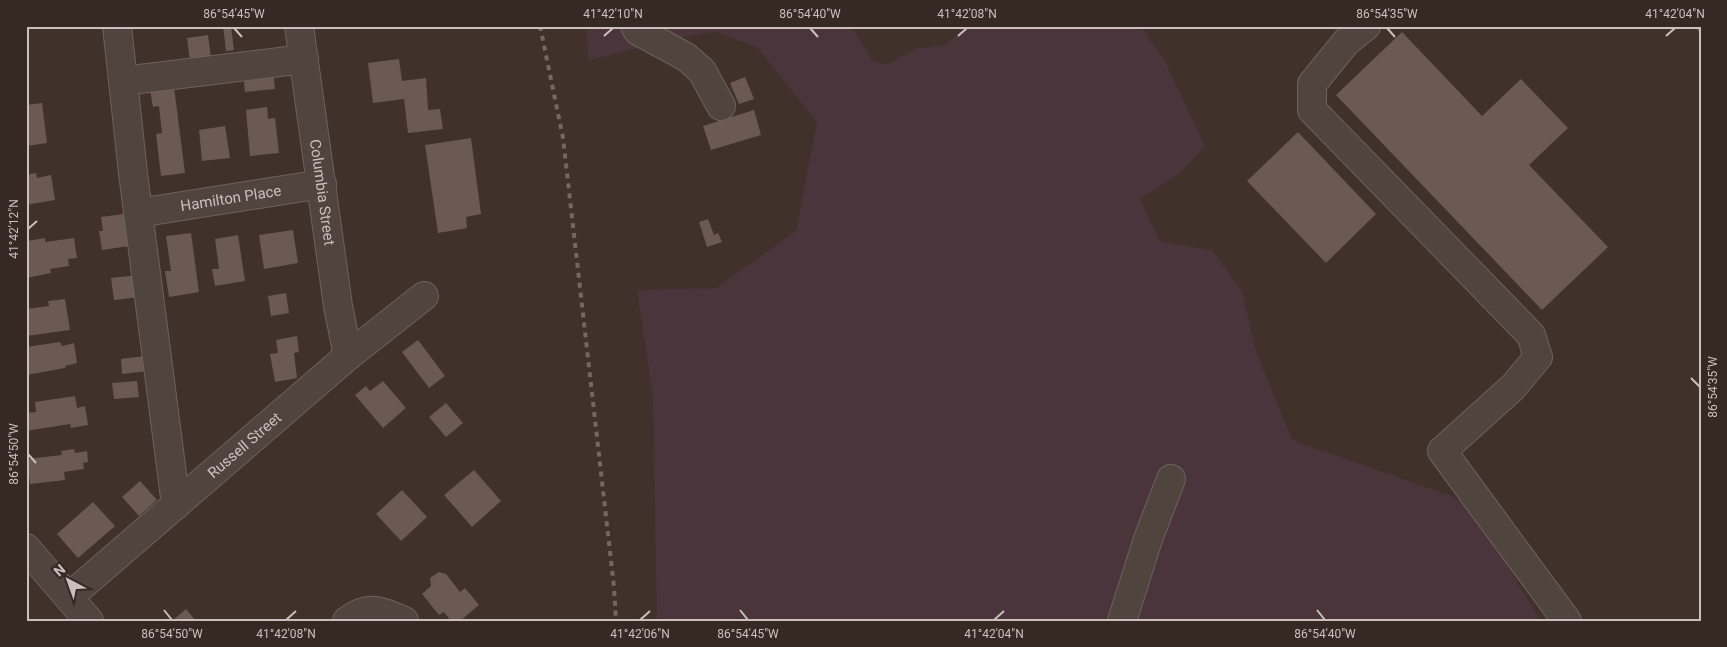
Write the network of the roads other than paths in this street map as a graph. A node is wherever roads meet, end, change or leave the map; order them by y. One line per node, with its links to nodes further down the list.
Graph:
1 (117, 26): 6 (street)
2 (300, 26): 5 (street, Columbia Street)
3 (635, 26): 7 (street)
4 (1366, 26): 20 (street)
5 (304, 59): 6 (street); 8 (street, Columbia Street)
6 (123, 81): 9 (street)
7 (721, 106)
8 (322, 184): 9 (street, Hamilton Place); 11 (street, Columbia Street)
9 (138, 213): 13 (street)
10 (424, 296): 11 (street, Russell Street)
11 (348, 356): 13 (street, Russell Street)
12 (1171, 479): 19 (street)
13 (176, 505): 15 (street, Russell Street)
14 (26, 548): 15 (street)
15 (69, 597): 16 (street)
16 (89, 621)
17 (347, 621): 18 (street)
18 (404, 621)
19 (1122, 621)
20 (1568, 621)

